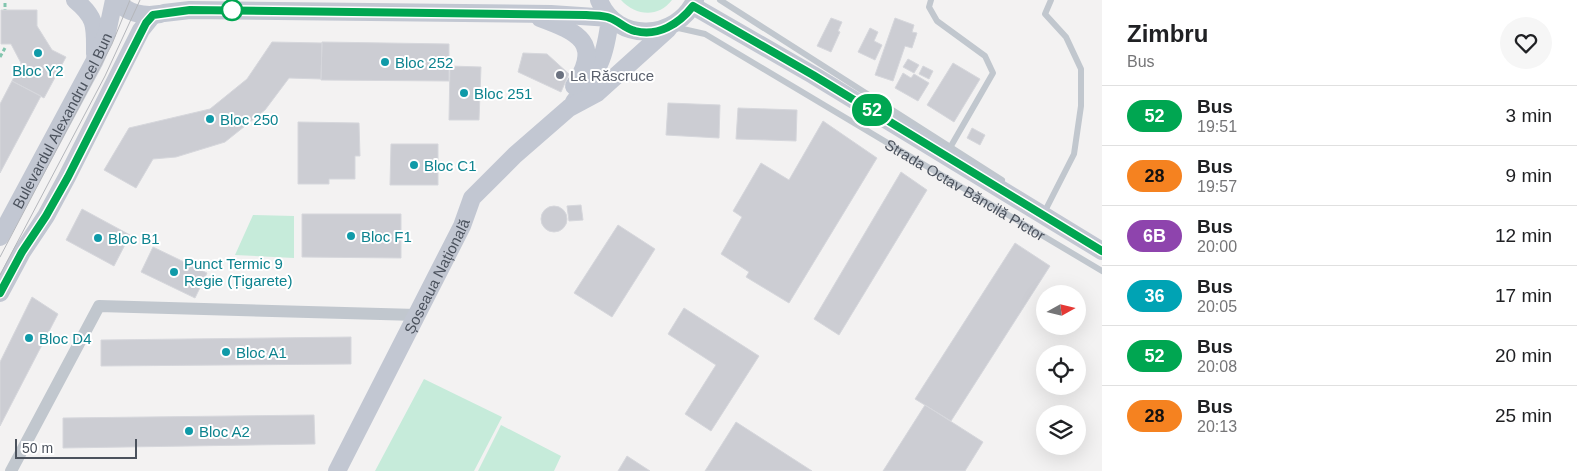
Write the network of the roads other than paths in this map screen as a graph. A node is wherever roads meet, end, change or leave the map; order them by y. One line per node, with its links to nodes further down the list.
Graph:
1 (74, 0): 13 (street)
2 (115, 0): 10 (street); 13 (street, Bulevardul Alexandru cel Bun)
3 (181, 0): 10 (street)
4 (599, 0): 11 (street)
5 (720, 0): 16 (lane, Strada Octav Băncilă Pictor)
6 (930, 0): 16 (lane)
7 (1050, 0): 19 (lane)
8 (694, 3): 12 (street, Șoseaua Națională); 22 (street)
9 (528, 13): 10 (street); 11 (street); 15 (street)
10 (158, 14): 24 (street, Bulevardul Alexandru cel Bun)
11 (610, 18): 12 (street); 14 (street, Șoseaua Națională)
12 (669, 28): 14 (street, Șoseaua Națională); 23 (lane, Strada Octav Băncilă Pictor)
13 (94, 62): 20 (street, Bulevardul Alexandru cel Bun)
14 (569, 108): 15 (street, Șoseaua Națională)
15 (540, 133): 25 (street, Șoseaua Națională)
16 (951, 146): 17 (lane, Strada Octav Băncilă Pictor)
17 (1006, 183)
18 (1014, 188): 19 (lane, Strada Octav Băncilă Pictor)
19 (1046, 209): 21 (lane, Strada Octav Băncilă Pictor)
20 (0, 237)
21 (1102, 244)
22 (1102, 251)
23 (1102, 271)
24 (0, 293)
25 (417, 315): 26 (street); 27 (street, Șoseaua Națională)
26 (11, 471)
27 (337, 471)

